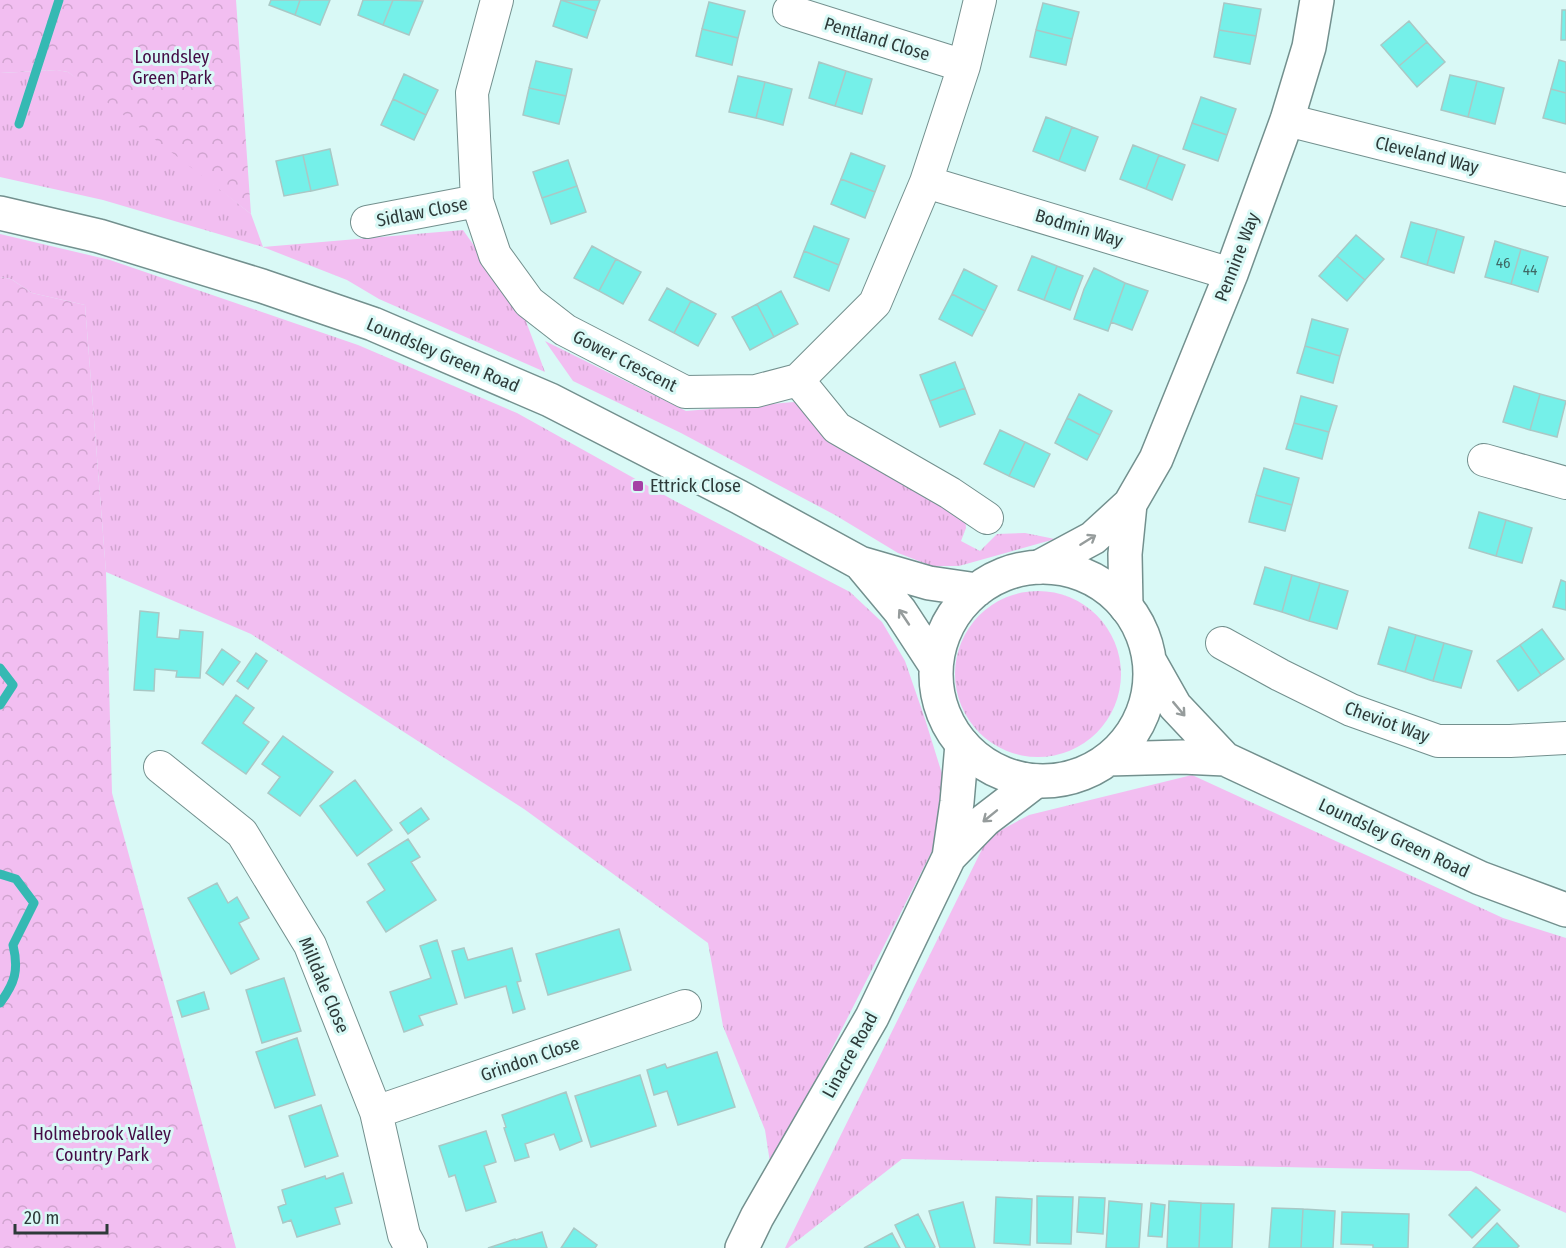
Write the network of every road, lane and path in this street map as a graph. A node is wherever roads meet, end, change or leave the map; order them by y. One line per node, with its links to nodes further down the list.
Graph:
1 (497, 0): 9 (street, Gower Crescent)
2 (980, 0): 5 (street)
3 (1317, 0): 6 (main road, Pennine Way)
4 (789, 11): 5 (street, Pentland Close)
5 (964, 66): 7 (street)
6 (1287, 120): 8 (street, Cleveland Way); 12 (main road, Pennine Way)
7 (926, 182): 12 (street, Bodmin Way); 13 (street)
8 (1566, 190)
9 (477, 201): 11 (street, Sidlaw Close); 13 (street, Gower Crescent)
10 (0, 213): 18 (main road, Loundsley Green Road)
11 (367, 222)
12 (1231, 274): 16 (main road, Pennine Way)
13 (798, 380): 17 (street)
14 (1484, 460): 15 (street)
15 (1566, 483)
16 (1130, 504): 19 (main road, Pennine Way, one-way to 16); 21 (main road, Pennine Way)
17 (987, 518)
18 (860, 563): 20 (main road, Loundsley Green Road); 24 (main road, Loundsley Green Road, one-way to 18)
19 (1039, 567): 20 (main road); 21 (main road)
20 (977, 590): 24 (main road)
21 (1126, 607): 23 (main road)
22 (1222, 643): 25 (street, Cheviot Way)
23 (1149, 660): 27 (main road); 28 (main road, Loundsley Green Road, one-way to 28)
24 (936, 666): 26 (main road)
25 (1566, 738)
26 (962, 744): 30 (main road); 31 (main road, Linacre Road)
27 (1108, 759): 28 (main road, Loundsley Green Road); 30 (main road)
28 (1225, 759): 32 (main road, Loundsley Green Road)
29 (160, 767): 34 (street, Milldale Close)
30 (1036, 781): 31 (main road, Linacre Road, one-way to 31)
31 (949, 857): 36 (main road, Linacre Road)
32 (1566, 910)
33 (685, 1006): 34 (street, Grindon Close)
34 (376, 1112): 35 (street, Milldale Close)
35 (411, 1248)
36 (742, 1248)

